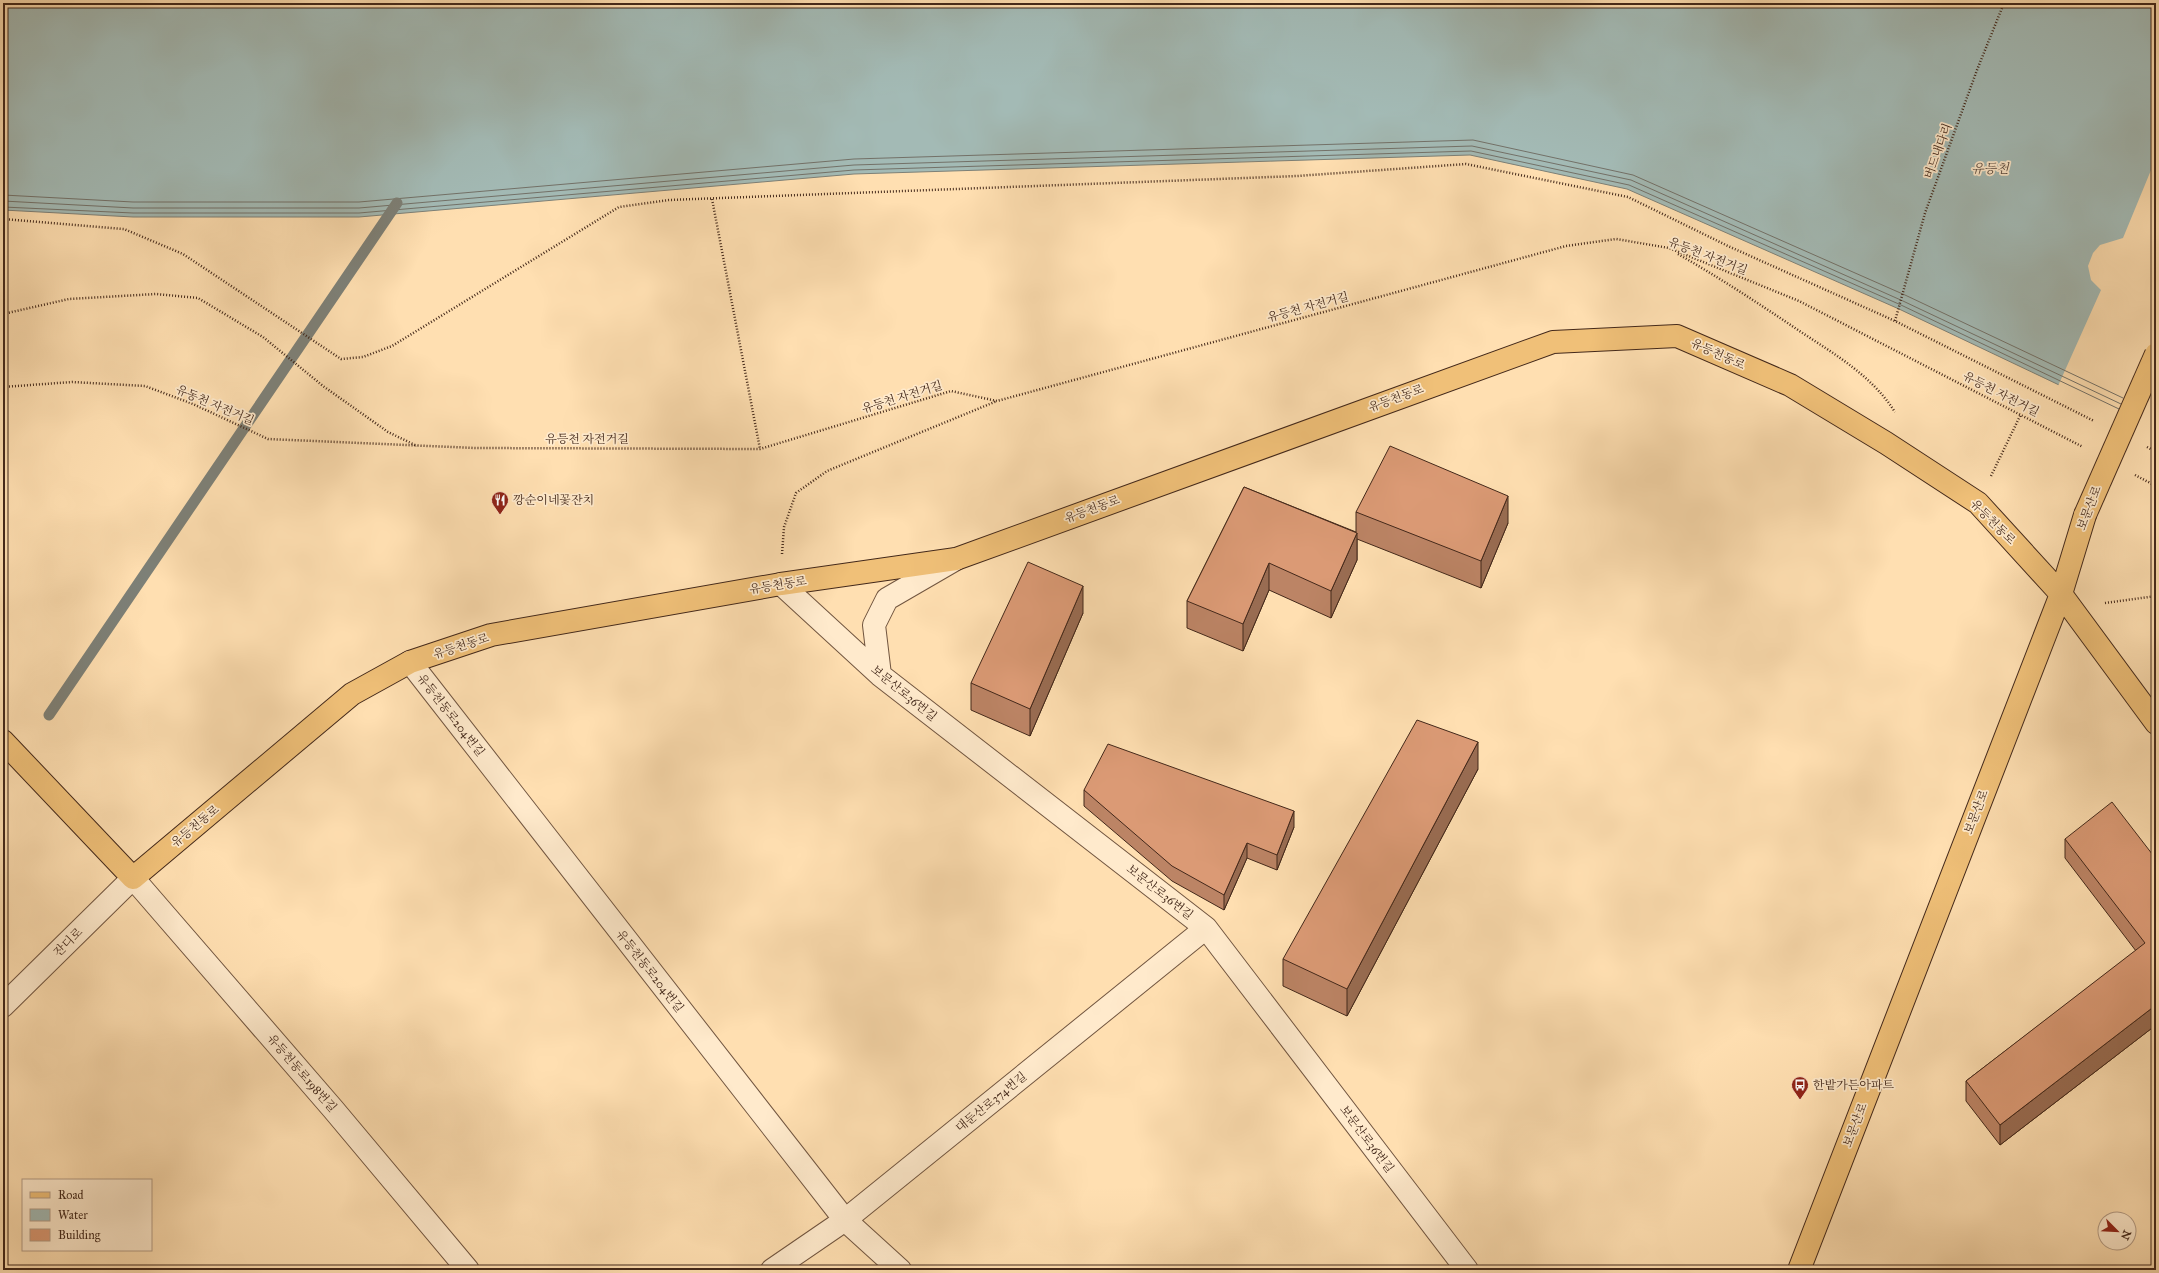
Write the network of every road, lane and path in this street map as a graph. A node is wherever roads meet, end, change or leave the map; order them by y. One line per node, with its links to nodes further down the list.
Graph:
1 (2004, 3): 6 (path, 버드내다리)
2 (712, 199): 3 (path); 6 (path); 15 (path)
3 (3, 218)
4 (1669, 248): 9 (path, 유등천 자전거길); 10 (path, 유등천 자전거길); 11 (path)
5 (3, 314): 14 (path)
6 (1895, 321): 12 (path)
7 (2156, 354): 23 (main road, 보문산로, bridge)
8 (3, 387): 14 (path, 유동천 자전거길)
9 (997, 401): 15 (path, 유등천 자전거길); 22 (path)
10 (2021, 414): 16 (path, 유등천 자전거길); 19 (path)
11 (1898, 417)
12 (2100, 424)
13 (2142, 445): 17 (path)
14 (419, 447): 15 (path, 유등천 자전거길)
15 (760, 449)
16 (2089, 450)
17 (2156, 452)
18 (2129, 471): 20 (path)
19 (1989, 480)
20 (2156, 486)
21 (956, 559): 22 (main road, 유등천동로); 23 (main road, 유등천동로); 27 (street)
22 (781, 584): 26 (main road, 유등천동로); 27 (street, 보문산로36번길)
23 (2061, 594): 28 (main road, 유등천동로); 38 (main road, 보문산로)
24 (2156, 596): 25 (path)
25 (2112, 602)
26 (410, 662): 30 (main road, 유등천동로); 33 (street, 유등천동로204번길)
27 (880, 675): 31 (street, 보문산로36번길)
28 (2156, 723)
29 (3, 741): 30 (main road)
30 (132, 878): 32 (street, 잔디로); 34 (street, 유등천동로198번길)
31 (1206, 928): 33 (street, 대둔산로374번길); 37 (street, 보문산로36번길)
32 (3, 1006)
33 (845, 1220): 35 (street, 대둔산로374번길); 36 (street, 유등천동로204번길)
34 (468, 1270)
35 (772, 1270)
36 (900, 1270)
37 (1467, 1270)
38 (1799, 1270)

